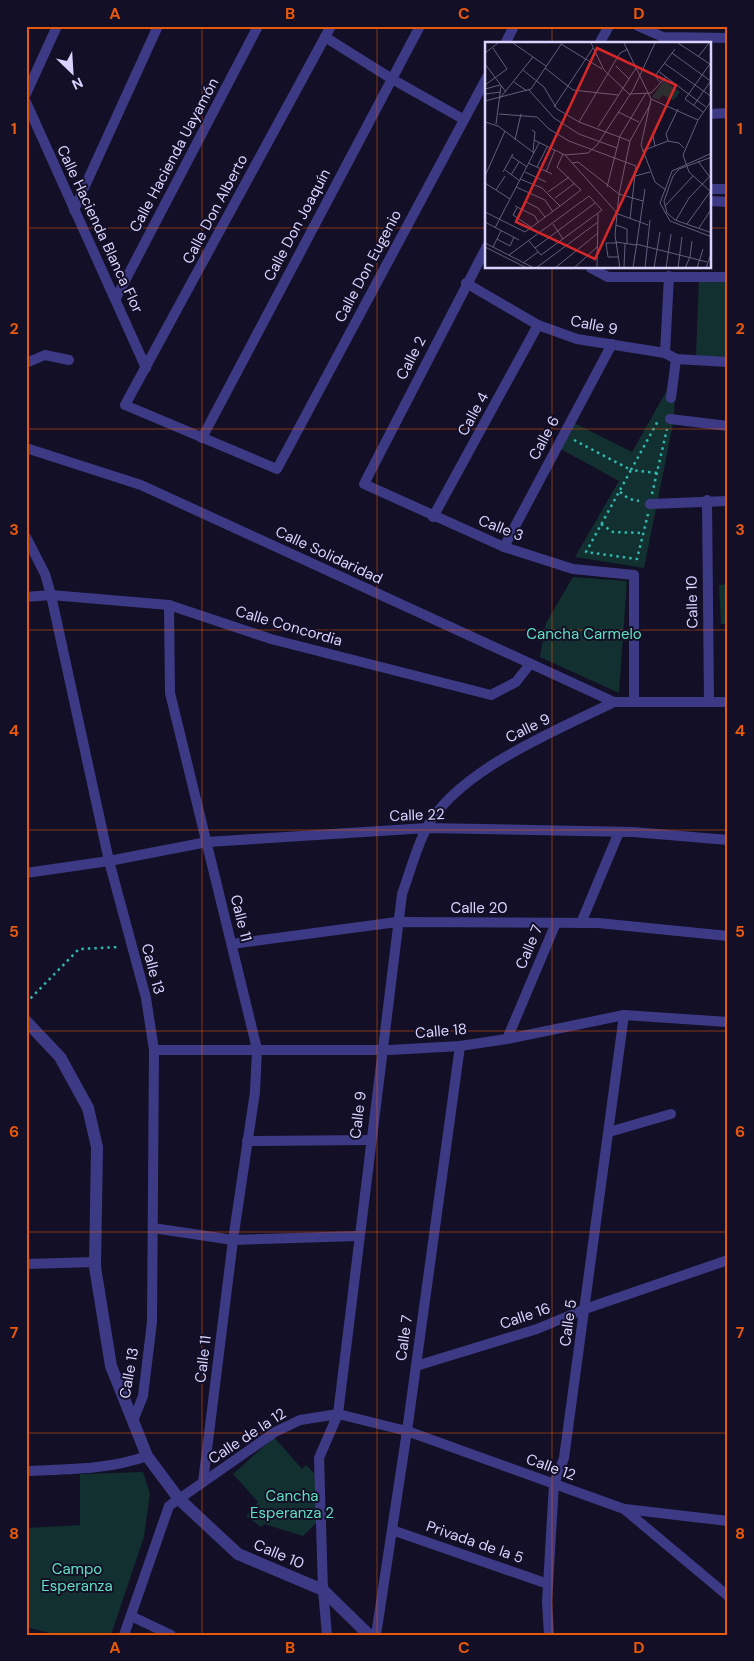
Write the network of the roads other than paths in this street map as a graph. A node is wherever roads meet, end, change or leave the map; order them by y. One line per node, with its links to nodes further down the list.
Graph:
1 (57, 26): 15 (street)
2 (158, 26): 24 (street)
3 (258, 26): 31 (street, Calle Hacienda Uayamón)
4 (330, 26): 9 (street, Calle Don Alberto)
5 (420, 26): 13 (street, Calle Don Joaquín)
6 (514, 26): 11 (street)
7 (609, 26): 12 (street)
8 (638, 26): 10 (street)
9 (325, 37): 13 (street); 39 (street, Calle Don Alberto)
10 (728, 38)
11 (506, 42)
12 (600, 42)
13 (392, 79): 19 (street); 43 (street, Calle Don Joaquín)
14 (485, 79): 19 (street, Calle Don Eugenio)
15 (26, 94)
16 (26, 102): 24 (street, Calle Hacienda Blanca Flor)
17 (728, 113): 18 (street)
18 (712, 114)
19 (464, 119): 43 (street, Calle Don Eugenio)
20 (712, 189): 21 (street)
21 (728, 189)
22 (712, 201): 23 (street)
23 (728, 202)
24 (74, 210): 31 (street, Calle Hacienda Blanca Flor)
25 (485, 248): 30 (street, Calle 2)
26 (593, 269): 28 (street)
27 (699, 272): 28 (street); 29 (street)
28 (669, 276): 34 (street)
29 (728, 277)
30 (466, 283): 32 (street, Calle 9); 45 (street, Calle 2)
31 (116, 298): 39 (street, Calle Hacienda Blanca Flor)
32 (538, 325): 33 (street, Calle 9); 49 (street, Calle 4)
33 (612, 344): 34 (street, Calle 9); 51 (street, Calle 6)
34 (665, 353): 35 (street, Calle 9)
35 (676, 359): 37 (street, Calle 9); 40 (street)
36 (69, 360): 38 (street)
37 (728, 362)
38 (26, 363)
39 (146, 368): 43 (street, Calle Don Alberto)
40 (671, 398)
41 (670, 419): 42 (street)
42 (728, 426)
43 (202, 438)
44 (26, 448): 55 (street, Calle Solidaridad)
45 (364, 484): 49 (street, Calle 3)
46 (707, 500): 47 (street); 48 (street); 58 (street, Calle 10)
47 (728, 501)
48 (650, 504)
49 (433, 517): 51 (street, Calle 3)
50 (26, 537): 52 (street, Calle 13)
51 (504, 547): 57 (street, Calle 3)
52 (51, 595): 53 (street, Calle Concordia); 54 (street, Calle Concordia); 64 (street, Calle 13)
53 (26, 597)
54 (169, 605): 55 (street, Calle Concordia); 63 (street, Calle 11)
55 (530, 664): 56 (street, Calle Solidaridad)
56 (614, 702): 57 (street); 60 (street, Calle 9)
57 (634, 702): 58 (street)
58 (709, 702): 59 (street)
59 (728, 702)
60 (426, 828): 61 (street, Calle 22); 63 (street, Calle 22); 66 (street, Calle 9)
61 (619, 832): 62 (street, Calle 22); 68 (street)
62 (728, 840)
63 (207, 842): 64 (street, Calle 22); 70 (street, Calle 11)
64 (109, 861): 65 (street, Calle 22); 77 (street, Calle 13)
65 (26, 873)
66 (397, 922): 67 (street, Calle 20); 70 (street, Calle 20); 78 (street, Calle 9)
67 (556, 923): 68 (street, Calle 20); 74 (street, Calle 7)
68 (581, 923): 69 (street, Calle 20)
69 (728, 936)
70 (232, 944): 76 (street, Calle 11)
71 (624, 1015): 73 (street, Calle 18); 74 (street, Calle 18); 80 (street, Calle 5)
72 (26, 1021): 87 (street, Calle 10)
73 (728, 1022)
74 (507, 1039): 75 (street, Calle 18)
75 (460, 1046): 78 (street, Calle 18); 90 (street, Calle 7)
76 (257, 1049): 77 (street, Calle 18); 78 (street, Calle 18); 82 (street, Calle 11)
77 (154, 1050): 83 (street, Calle 13)
78 (382, 1050): 81 (street, Calle 9)
79 (671, 1114): 80 (street)
80 (609, 1132): 89 (street, Calle 5)
81 (370, 1140): 82 (street); 84 (street, Calle 9)
82 (247, 1141): 85 (street, Calle 11)
83 (153, 1228): 85 (street); 92 (street, Calle 13)
84 (358, 1236): 85 (street); 91 (street, Calle 9)
85 (233, 1240): 96 (street, Calle 11)
86 (728, 1260): 89 (street, Calle 16)
87 (95, 1262): 88 (street); 92 (street, Calle 10)
88 (26, 1264)
89 (585, 1309): 90 (street, Calle 16); 97 (street, Calle 5)
90 (416, 1366): 93 (street, Calle 7)
91 (338, 1414): 93 (street, Calle 12); 96 (street, Calle de la 12); 103 (street, Calle 9)
92 (133, 1421): 94 (street, Calle 10)
93 (407, 1431): 97 (street, Calle 12); 101 (street, Calle 7)
94 (147, 1456): 95 (street); 98 (street, Calle 10)
95 (26, 1471)
96 (203, 1482): 98 (street, Calle de la 12)
97 (554, 1484): 99 (street, Calle 12); 102 (street, Calle 5)
98 (180, 1499): 103 (street, Calle 10); 105 (street)
99 (624, 1509): 100 (street); 104 (street, Calle 12)
100 (728, 1521)
101 (392, 1530): 102 (street, Privada de la 5); 110 (street, Calle 7)
102 (548, 1584): 111 (street, Calle 5)
103 (323, 1590): 108 (street, Calle 9); 109 (street, Calle 10)
104 (728, 1596)
105 (130, 1616): 106 (street); 107 (street)
106 (124, 1635)
107 (171, 1635)
108 (326, 1635)
109 (369, 1635)
110 (376, 1635)
111 (549, 1635)

